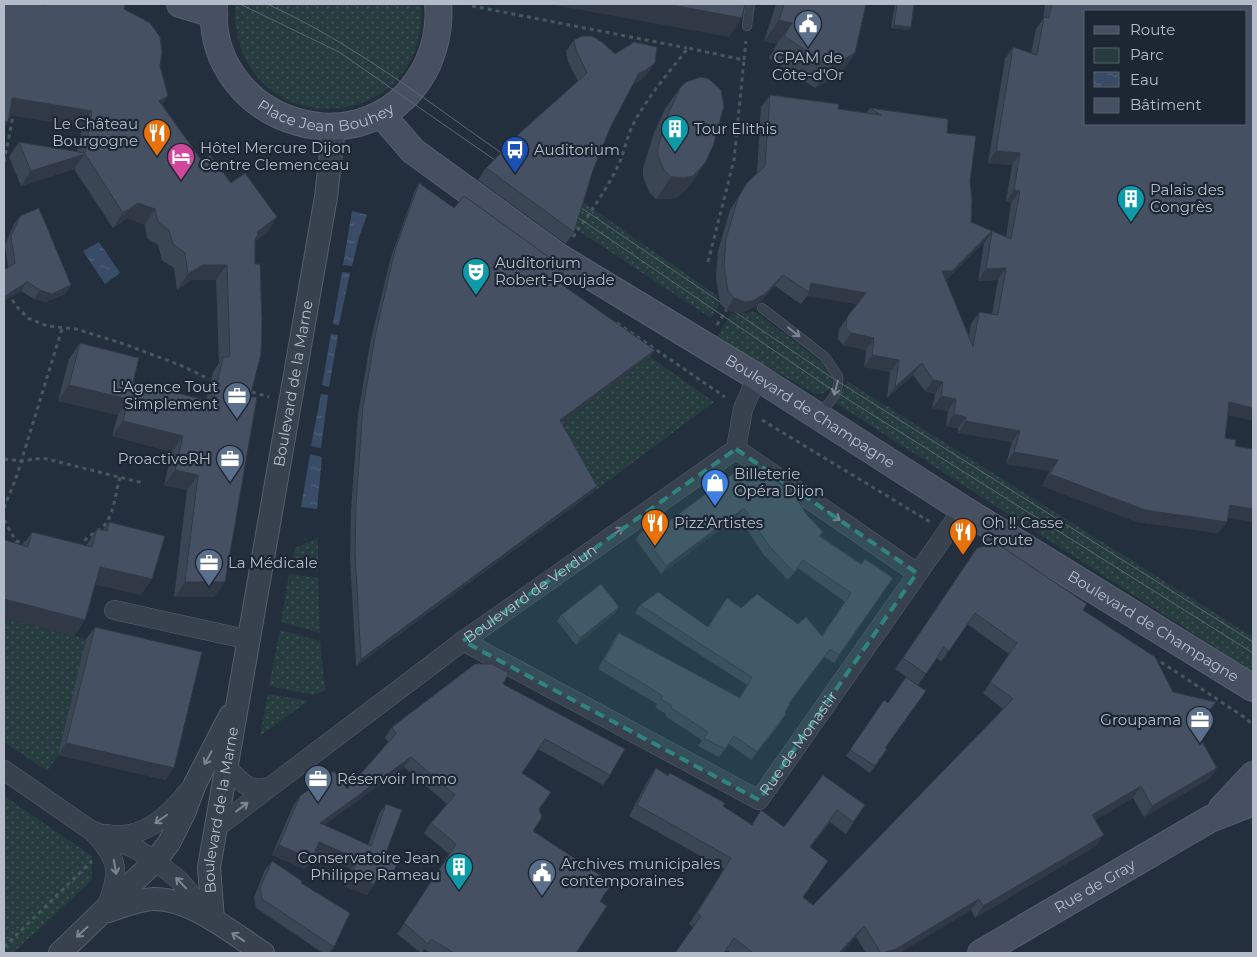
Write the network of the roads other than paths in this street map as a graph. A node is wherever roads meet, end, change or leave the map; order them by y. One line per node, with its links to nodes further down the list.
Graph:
1 (180, 4): 4 (main road)
2 (438, 4): 6 (main road, Place Jean Bouhey)
3 (750, 4): 5 (lane)
4 (214, 9): 7 (main road, Place Jean Bouhey)
5 (747, 26)
6 (381, 114): 7 (main road, Place Jean Bouhey); 9 (main road, Boulevard de Champagne)
7 (334, 127): 15 (street, Boulevard de la Marne)
8 (762, 308): 10 (lane, one-way to 10)
9 (757, 377): 10 (main road, Boulevard de Champagne); 11 (street)
10 (815, 415): 12 (main road, Boulevard de Champagne)
11 (736, 449): 13 (street, one-way to 13); 16 (street, Boulevard de Verdun, one-way to 11)
12 (963, 509): 13 (street, Rue de Monastir); 17 (main road, Boulevard de Champagne)
13 (917, 573): 16 (street, Rue de Monastir)
14 (114, 610): 15 (street)
15 (250, 640): 18 (street, Boulevard de la Marne)
16 (462, 641): 23 (street, Boulevard de Verdun)
17 (1253, 688)
18 (239, 699): 19 (street, Boulevard de la Marne); 22 (street, Boulevard de la Marne, one-way to 22)
19 (228, 768): 23 (street); 26 (street, Boulevard de la Marne)
20 (4, 770): 27 (street)
21 (1253, 775): 25 (main road, Rue de Gray)
22 (195, 784): 27 (street, Boulevard de la Marne, one-way to 27); 28 (street, Boulevard de la Marne)
23 (268, 787): 26 (street, Boulevard de Verdun, one-way to 23)
24 (1253, 800): 25 (main road, Rue de Gray)
25 (1210, 819): 33 (main road, Rue de Gray)
26 (216, 828): 30 (street, Boulevard de la Marne)
27 (89, 829): 28 (street); 29 (street, one-way to 29)
28 (155, 861): 29 (street, Boulevard de la Marne); 30 (street, one-way to 28)
29 (104, 912): 30 (street); 31 (street, Boulevard de la Marne, one-way to 31)
30 (213, 920): 32 (street, one-way to 30)
31 (60, 953)
32 (263, 953)
33 (981, 953)

